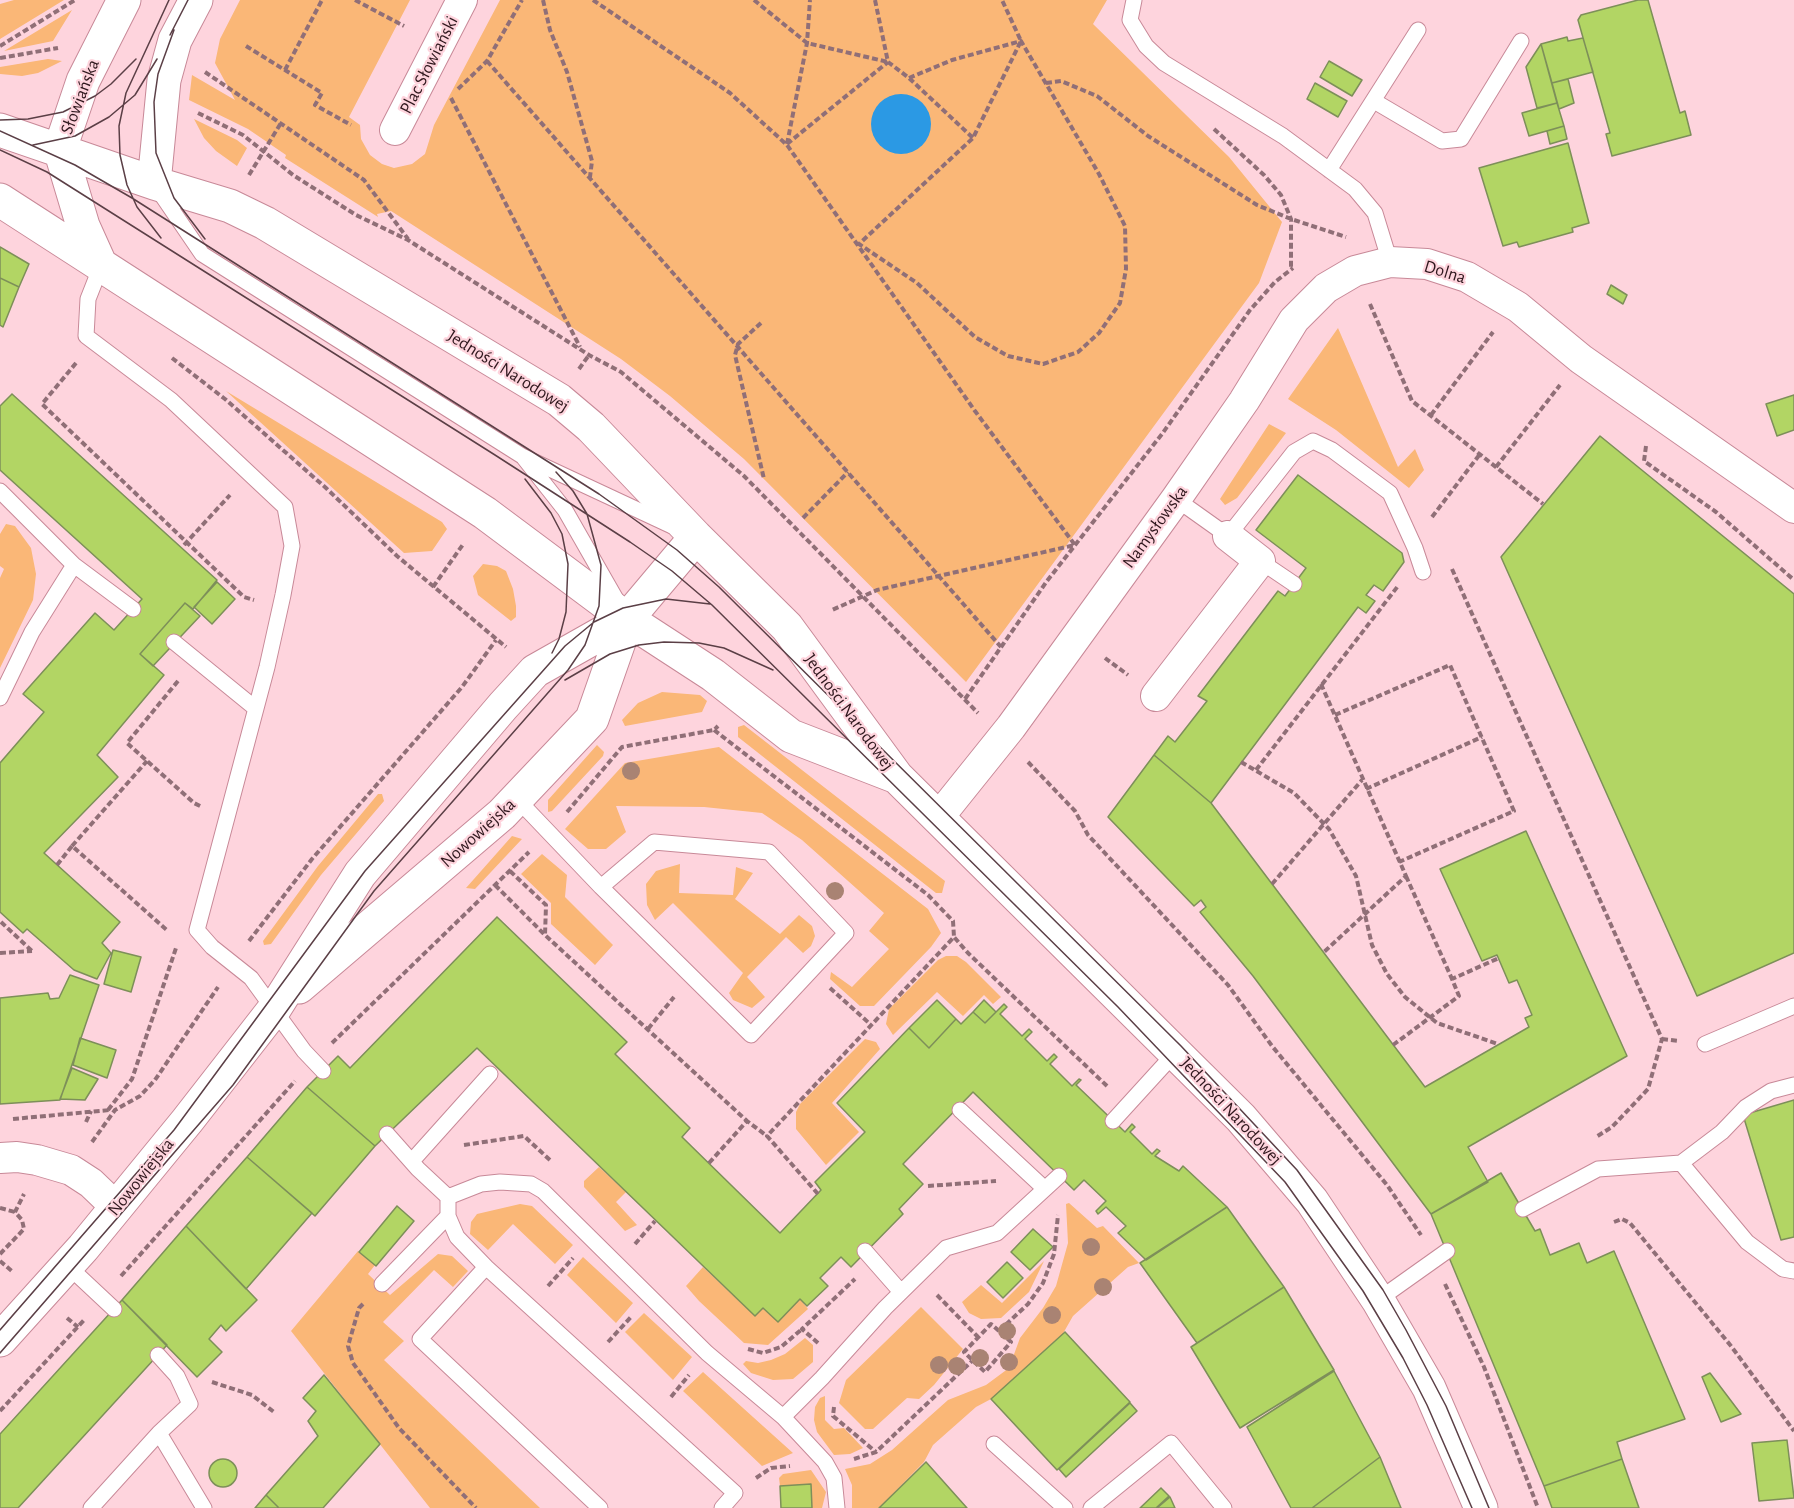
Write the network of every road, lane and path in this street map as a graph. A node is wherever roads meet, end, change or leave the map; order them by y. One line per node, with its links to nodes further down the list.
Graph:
1 (75, 0): 23 (path)
2 (80, 0): 16 (path)
3 (124, 0): 29 (street, Słowiańska)
4 (196, 0): 35 (street)
5 (322, 0): 32 (path)
6 (355, 0): 17 (path)
7 (462, 0): 30 (street, Plac Słowiański)
8 (522, 0): 27 (path)
9 (543, 0): 49 (path)
10 (593, 0): 44 (path)
11 (754, 0): 22 (path)
12 (810, 0): 22 (path)
13 (875, 0): 28 (path)
14 (1002, 0): 20 (path)
15 (1134, 0): 47 (lane)
16 (75, 10)
17 (404, 26)
18 (1418, 30): 37 (lane)
19 (62, 39): 25 (path)
20 (1022, 41): 33 (path); 34 (path); 43 (path)
21 (1521, 41): 37 (lane)
22 (807, 43): 28 (path); 44 (path)
23 (0, 46)
24 (246, 46): 32 (path)
25 (57, 49): 26 (path); 29 (path)
26 (0, 58)
27 (487, 61): 36 (path); 49 (path)
28 (888, 62): 33 (path); 44 (path)
29 (92, 64): 45 (street, Słowiańska)
30 (429, 64): 36 (path); 42 (street, Plac Słowiański)
31 (206, 65): 39 (path)
32 (285, 70): 40 (path)
33 (909, 78): 43 (path)
34 (1046, 83): 52 (path); 57 (path)
35 (162, 96): 46 (path); 50 (street)
36 (450, 96): 67 (path)
37 (1374, 100): 47 (lane)
38 (1205, 122): 52 (path)
39 (281, 123): 46 (path); 55 (path)
40 (351, 125)
41 (0, 130): 45 (street, Jedności Narodowej)
42 (395, 130)
43 (973, 138): 57 (path)
44 (787, 145): 57 (path)
45 (60, 149): 50 (street, Jedności Narodowej); 60 (street, Słowiańska)
46 (262, 153): 48 (path); 55 (path)
47 (1329, 170): 53 (lane)
48 (249, 175)
49 (590, 178): 66 (path)
50 (154, 183): 74 (lane); 86 (street, Jedności Narodowej)
51 (0, 200): 60 (street, Jedności Narodowej)
52 (1291, 219): 54 (path); 61 (path)
53 (1379, 228): 54 (path); 58 (lane)
54 (1346, 237): 56 (path)
55 (408, 240): 67 (path)
56 (1336, 243)
57 (859, 244): 88 (path)
58 (1390, 262): 62 (street, Namysłowska); 83 (street, Dolna)
59 (1300, 264): 61 (path)
60 (101, 266): 65 (lane); 99 (street, Jedności Narodowej)
61 (1292, 269): 88 (path)
62 (1355, 271): 72 (path); 81 (street, Namysłowska)
63 (761, 323): 66 (path)
64 (1496, 328): 72 (path)
65 (95, 342): 77 (lane); 87 (path)
66 (738, 344): 76 (path); 78 (path)
67 (580, 348): 69 (path)
68 (164, 353): 138 (path)
69 (589, 355): 70 (path); 95 (path)
70 (574, 378)
71 (1561, 385): 75 (path)
72 (1431, 415): 73 (path)
73 (1480, 454): 75 (path); 80 (path)
74 (522, 456): 86 (lane); 99 (lane)
75 (1496, 468): 82 (path)
76 (848, 472): 84 (path); 93 (path)
77 (249, 474): 87 (path); 96 (lane)
78 (764, 478)
79 (0, 491): 91 (lane)
80 (1390, 493): 85 (lane); 92 (lane)
81 (1176, 499): 85 (lane); 119 (street, Namysłowska)
82 (1543, 504)
83 (1794, 508)
84 (803, 518)
85 (1228, 536): 89 (street)
86 (696, 537): 99 (street, Nowowiejska); 115 (street, Jedności Narodowej)
87 (186, 543): 96 (path)
88 (1075, 545): 93 (path); 101 (path)
89 (1260, 561): 94 (lane); 104 (street)
90 (1449, 563): 168 (path)
91 (74, 565): 97 (lane); 105 (lane)
92 (1423, 572): 103 (path)
93 (939, 576): 95 (path); 101 (path)
94 (1294, 584)
95 (862, 596): 98 (path); 106 (path)
96 (280, 607): 107 (lane)
97 (133, 609)
98 (832, 610)
99 (627, 619): 115 (street, Jedności Narodowej); 118 (street, Nowowiejska); 147 (street, Nowowiejska)
100 (174, 642): 102 (lane)
101 (1001, 647): 106 (path)
102 (196, 660): 107 (lane); 112 (path)
103 (1321, 684): 108 (path); 114 (path)
104 (1156, 696)
105 (0, 698)
106 (965, 699): 109 (path)
107 (255, 708): 120 (lane)
108 (1335, 715): 110 (path); 116 (path)
109 (985, 721)
110 (1482, 737): 117 (path); 124 (path)
111 (1023, 757): 187 (path)
112 (147, 761): 120 (path); 123 (path)
113 (1241, 762): 114 (path)
114 (1256, 770): 121 (path)
115 (897, 777): 119 (street, Jedności Narodowej)
116 (1362, 780): 117 (path); 121 (path)
117 (1366, 789): 124 (path)
118 (517, 799): 122 (lane); 147 (street, Nowowiejska)
119 (938, 818): 154 (street, Jedności Narodowej)
120 (227, 819): 147 (lane)
121 (1325, 824): 128 (path); 131 (path)
122 (550, 833): 126 (path); 130 (lane); 136 (path)
123 (72, 846): 125 (path); 134 (path)
124 (1399, 862): 127 (path)
125 (57, 865)
126 (510, 871): 129 (path); 135 (path)
127 (1406, 876): 131 (path); 144 (path)
128 (1272, 884)
129 (495, 885): 135 (path); 155 (path)
130 (601, 886): 142 (lane); 143 (lane)
131 (1365, 915): 139 (path); 148 (path)
132 (5, 917): 133 (path)
133 (0, 922): 140 (path)
134 (172, 933)
135 (545, 935): 150 (path)
136 (954, 937): 149 (path); 158 (path)
137 (179, 938): 160 (path)
138 (246, 945)
139 (1323, 952)
140 (0, 953)
141 (1499, 958): 144 (path)
142 (811, 970): 143 (lane); 149 (path)
143 (691, 975): 150 (path)
144 (1452, 979): 148 (path)
145 (223, 980): 160 (path)
146 (1794, 1006): 152 (lane)
147 (275, 1008): 155 (lane); 179 (street, Nowowiejska)
148 (1430, 1017): 151 (path); 153 (path)
149 (870, 1023): 167 (path)
150 (648, 1029): 163 (path)
151 (1498, 1044)
152 (1705, 1044)
153 (1393, 1045)
154 (1175, 1053): 164 (lane); 200 (street, Jedności Narodowej)
155 (318, 1066): 195 (path)
156 (490, 1074): 170 (lane)
157 (1794, 1084): 172 (lane)
158 (1110, 1089)
159 (92, 1110): 160 (path); 162 (path); 165 (path)
160 (108, 1110)
161 (960, 1110): 174 (lane)
162 (12, 1119)
163 (747, 1121): 167 (path); 171 (path)
164 (1113, 1121)
165 (86, 1122)
166 (387, 1134): 170 (lane)
167 (767, 1136): 176 (path)
168 (1596, 1137)
169 (0, 1158): 179 (street)
170 (412, 1161): 177 (lane)
171 (710, 1163)
172 (1681, 1163): 180 (lane); 194 (lane)
173 (1059, 1176): 174 (lane)
174 (1045, 1189): 198 (lane)
175 (24, 1194): 181 (path)
176 (818, 1194)
177 (448, 1197): 183 (lane); 186 (lane)
178 (0, 1208): 181 (path)
179 (117, 1209): 192 (street, Nowowiejska)
180 (1522, 1209)
181 (15, 1212): 190 (path)
182 (1058, 1212): 204 (path)
183 (448, 1216): 193 (lane); 196 (lane)
184 (655, 1221): 188 (path)
185 (1614, 1222): 216 (path)
186 (592, 1238): 199 (lane); 201 (path)
187 (1425, 1240)
188 (633, 1247)
189 (1447, 1251): 200 (lane)
190 (0, 1254)
191 (869, 1256): 198 (lane); 208 (path)
192 (67, 1265): 202 (lane); 205 (street, Nowowiejska)
193 (486, 1267): 201 (lane); 225 (lane)
194 (1794, 1271)
195 (115, 1282)
196 (382, 1284): 224 (path)
197 (1446, 1286): 232 (path)
198 (901, 1292): 208 (lane)
199 (649, 1296): 206 (lane); 210 (path)
200 (1378, 1300): 231 (street, Jedności Narodowej)
201 (530, 1306): 210 (lane)
202 (114, 1310)
203 (64, 1315): 212 (path)
204 (999, 1331): 209 (path); 209 (path)
205 (0, 1340)
206 (707, 1353): 214 (lane); 215 (path)
207 (158, 1355): 217 (lane)
208 (838, 1360): 214 (lane); 219 (path)
209 (972, 1361): 219 (path)
210 (590, 1362): 215 (lane)
211 (211, 1381): 213 (path)
212 (0, 1411)
213 (274, 1412)
214 (783, 1417): 220 (lane)
215 (652, 1420): 221 (lane)
216 (1794, 1431)
217 (159, 1433): 222 (lane); 223 (lane)
218 (994, 1444): 228 (lane)
219 (876, 1452): 220 (path)
220 (825, 1462): 221 (path); 227 (lane)
221 (735, 1493): 226 (lane)
222 (91, 1508)
223 (204, 1508)
224 (476, 1508)
225 (600, 1508)
226 (722, 1508)
227 (837, 1508)
228 (1065, 1508)
229 (1091, 1508): 230 (lane)
230 (1224, 1508)
231 (1481, 1508)
232 (1538, 1508)

